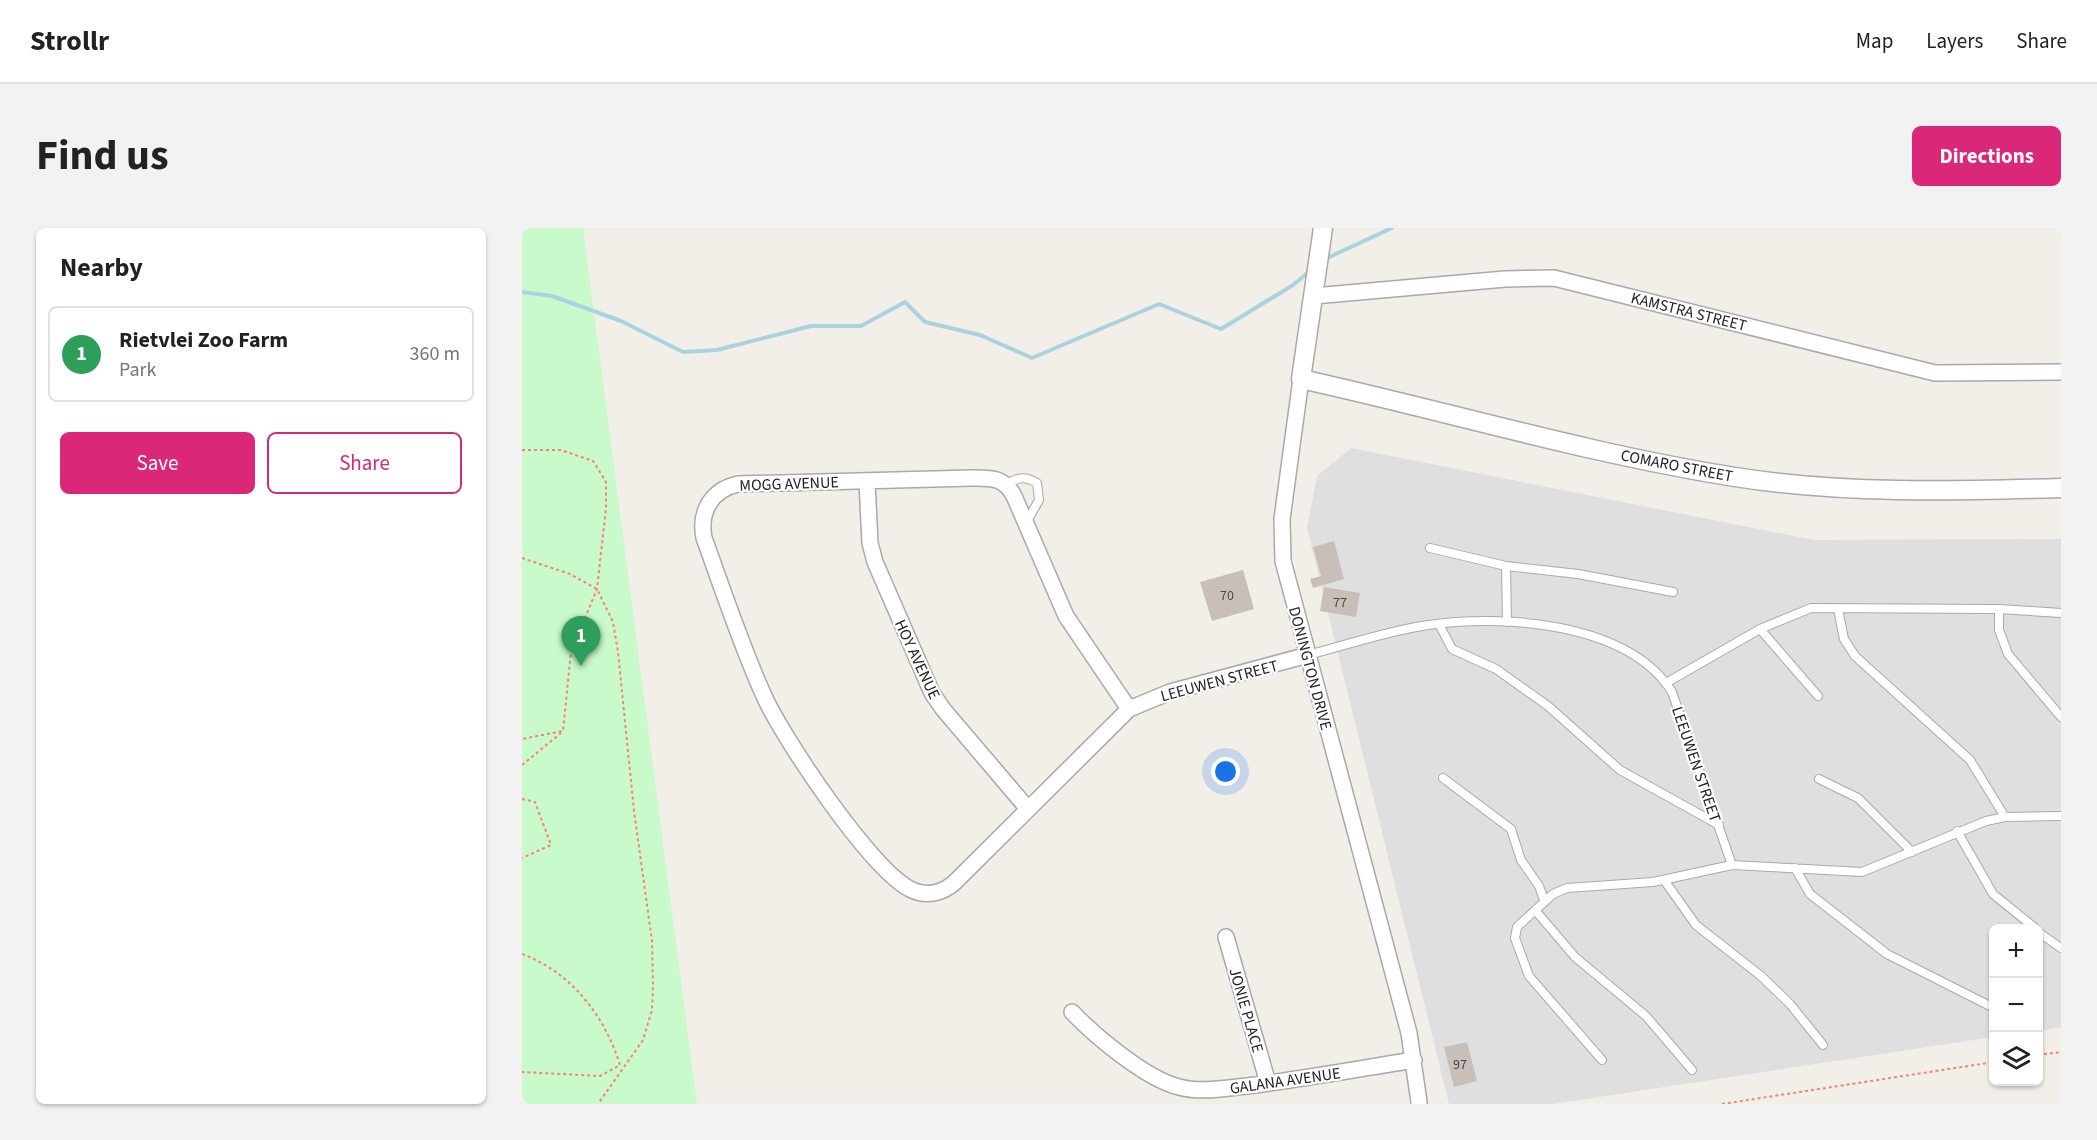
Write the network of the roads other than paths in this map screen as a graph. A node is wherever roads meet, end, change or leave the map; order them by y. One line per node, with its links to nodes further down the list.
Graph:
1 (1323, 228): 2 (street, DONINGTON DRIVE)
2 (1315, 291): 3 (street, KAMSTRA STREET); 4 (street, DONINGTON DRIVE)
3 (2061, 372)
4 (1301, 379): 7 (street, COMARO STREET); 18 (street, DONINGTON DRIVE)
5 (867, 482): 6 (street, MOGG AVENUE); 25 (street, HOY AVENUE); 34 (street, MOGG AVENUE)
6 (1007, 484): 8 (street); 8 (lane)
7 (2061, 488)
8 (1026, 524): 21 (street)
9 (1430, 548): 10 (lane)
10 (1506, 566): 11 (lane); 15 (lane)
11 (1673, 592)
12 (1838, 609): 13 (lane); 17 (lane); 27 (lane)
13 (1998, 609): 14 (lane); 22 (lane)
14 (2061, 613)
15 (1507, 622): 16 (lane, LEEUWEN STREET); 19 (lane, LEEUWEN STREET)
16 (1439, 624): 18 (lane, LEEUWEN STREET); 28 (lane)
17 (1760, 629): 19 (lane); 20 (lane)
18 (1308, 656): 21 (street, LEEUWEN STREET); 44 (street, DONINGTON DRIVE)
19 (1666, 683): 28 (lane, LEEUWEN STREET)
20 (1818, 696)
21 (1129, 709): 25 (street, LEEUWEN STREET)
22 (2061, 717)
23 (1443, 778): 35 (lane)
24 (1819, 779): 30 (lane)
25 (1028, 809): 34 (street, LEEUWEN STREET)
26 (2061, 816): 27 (lane)
27 (2005, 817): 29 (lane)
28 (1719, 825): 31 (lane, LEEUWEN STREET)
29 (1957, 831): 30 (lane); 37 (lane)
30 (1912, 852): 32 (lane)
31 (1732, 866): 32 (lane); 33 (lane)
32 (1795, 868): 41 (lane)
33 (1664, 880): 35 (lane); 43 (lane)
34 (954, 883)
35 (1544, 900): 36 (lane)
36 (1535, 910): 45 (lane); 46 (lane)
37 (2030, 924)
38 (2043, 935): 40 (lane)
39 (1226, 937): 47 (street, JONIE PLACE)
40 (2061, 948)
41 (1989, 1005)
42 (1072, 1011): 47 (street, GALANA AVENUE)
43 (1823, 1046)
44 (1414, 1060): 47 (street, GALANA AVENUE); 48 (street, DONINGTON DRIVE)
45 (1602, 1060)
46 (1692, 1070)
47 (1268, 1083)
48 (1419, 1102)

